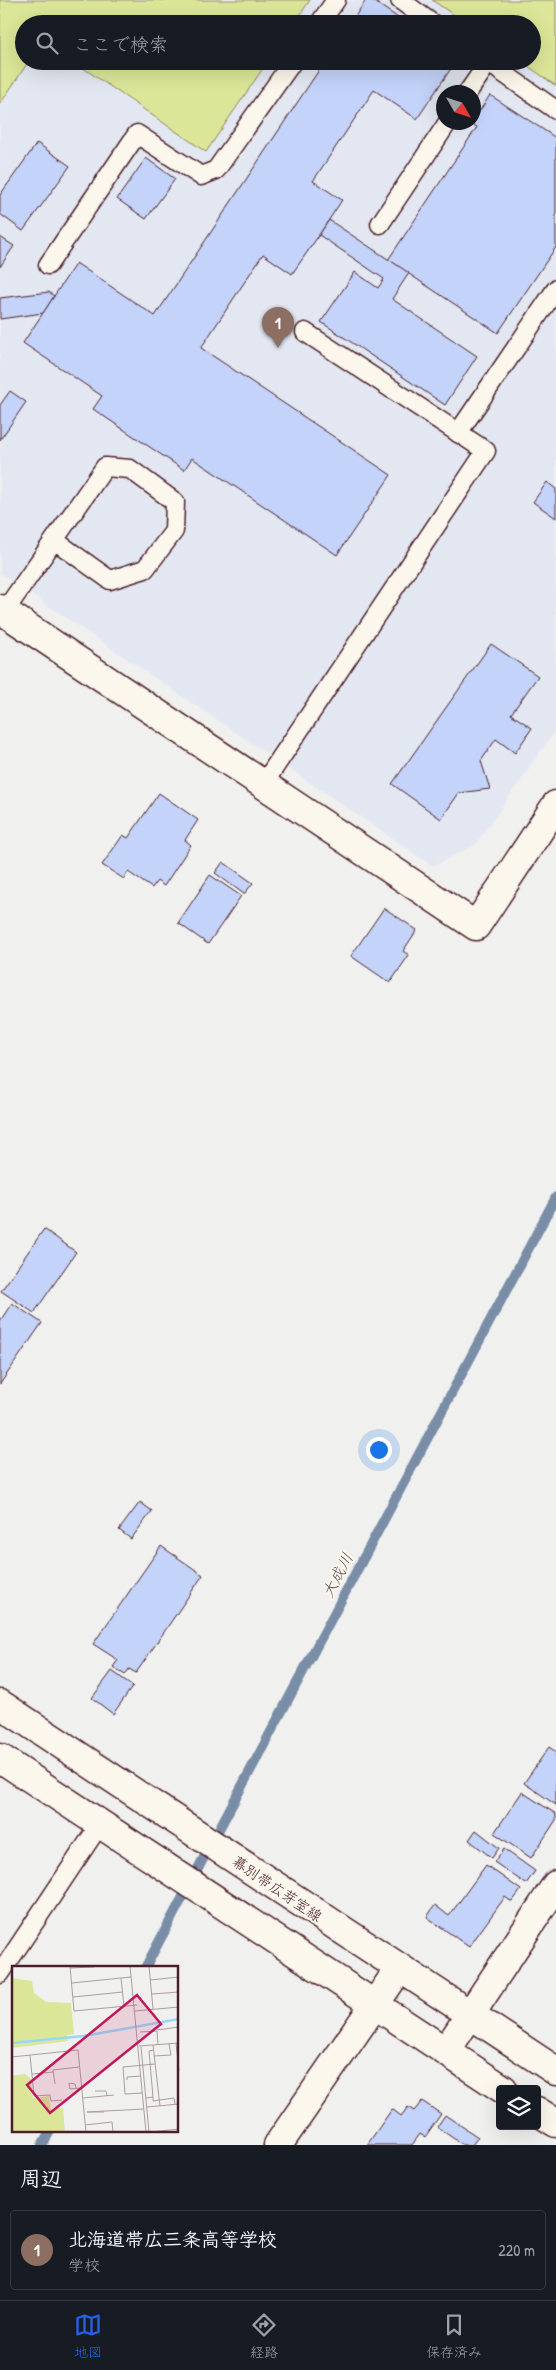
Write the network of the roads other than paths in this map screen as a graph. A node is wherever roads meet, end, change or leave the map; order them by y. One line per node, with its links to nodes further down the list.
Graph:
1 (336, 0): 3 (lane)
2 (400, 0): 4 (lane)
3 (325, 15)
4 (421, 15)
5 (287, 70): 12 (lane)
6 (482, 70): 8 (lane)
7 (498, 70): 9 (lane)
8 (472, 85)
9 (556, 110)
10 (443, 130): 11 (lane)
11 (380, 224)
12 (48, 265)
13 (556, 289): 15 (lane)
14 (305, 332): 15 (lane)
15 (458, 433): 18 (lane)
16 (54, 540): 16 (lane); 17 (lane)
17 (2, 610): 18 (main road)
18 (264, 783): 19 (main road)
19 (556, 805)
20 (0, 1704): 24 (main road, 幕別帯広芽室線)
21 (0, 1758): 22 (main road)
22 (100, 1824): 25 (lane); 26 (main road)
23 (556, 1886): 27 (main road)
24 (399, 1969): 26 (main road); 27 (main road, 幕別帯広芽室線)
25 (0, 1974)
26 (375, 2003): 28 (main road); 33 (main road)
27 (470, 2015): 28 (main road); 29 (main road, 幕別帯広芽室線)
28 (446, 2051): 30 (main road)
29 (556, 2071)
30 (497, 2085)
31 (541, 2114): 32 (main road)
32 (556, 2123)
33 (278, 2145)

